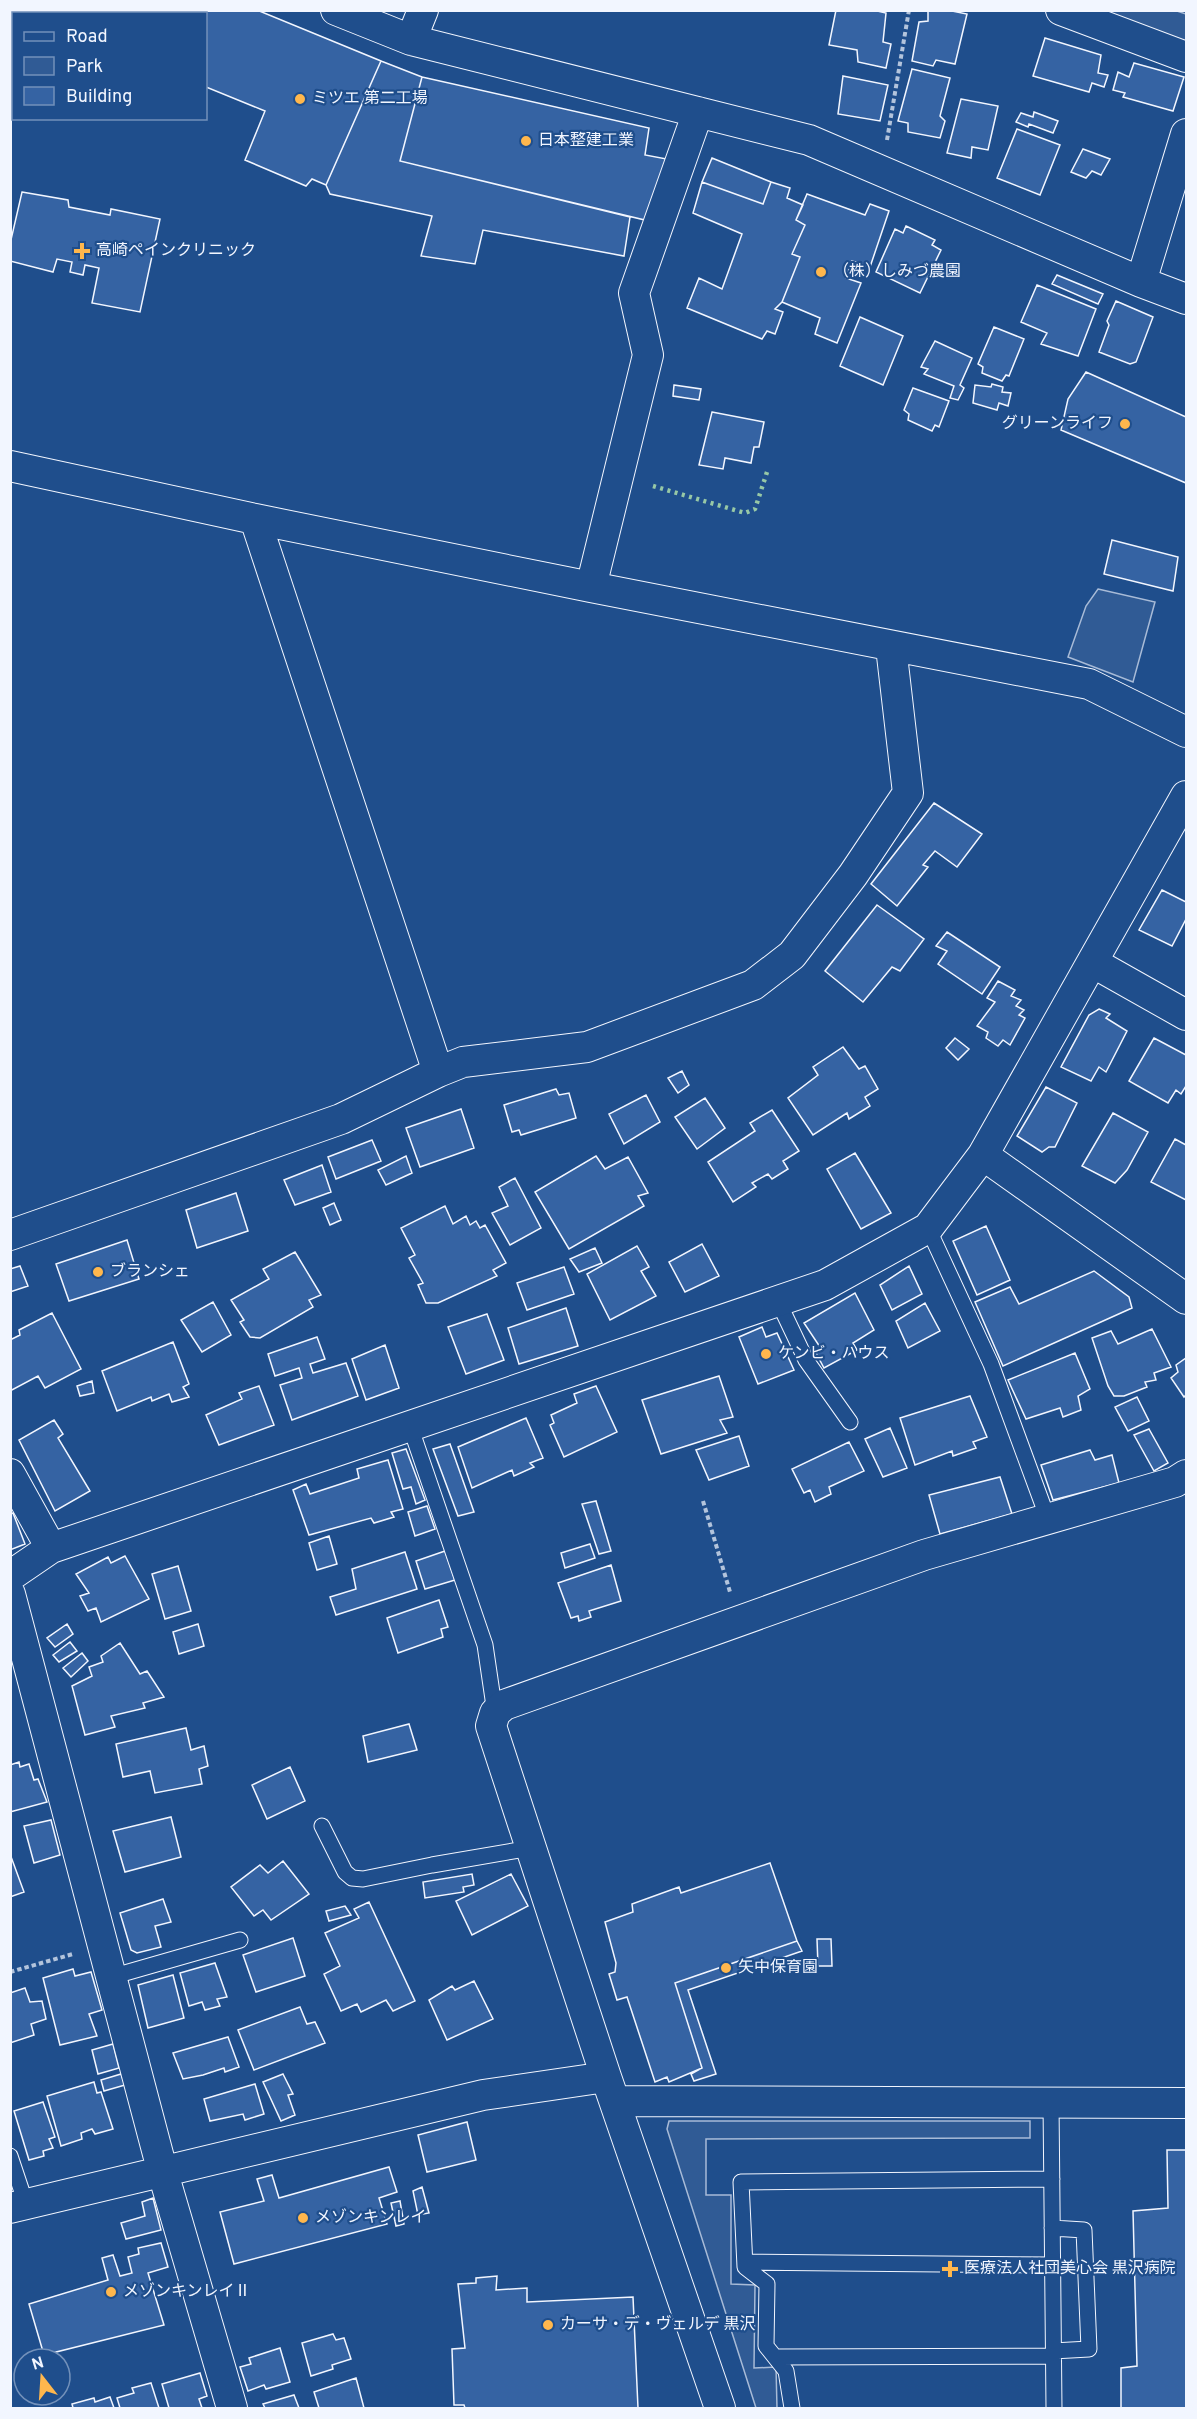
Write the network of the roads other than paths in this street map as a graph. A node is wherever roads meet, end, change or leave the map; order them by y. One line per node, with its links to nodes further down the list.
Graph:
1 (336, 10): 4 (street)
2 (423, 10): 4 (street)
3 (1061, 10): 5 (street)
4 (411, 40): 6 (street)
5 (1186, 57)
6 (698, 112): 8 (street); 12 (street)
7 (1186, 134): 8 (street)
8 (1141, 282): 9 (street)
9 (1186, 299)
10 (10, 466): 11 (street)
11 (255, 519): 12 (street); 18 (street)
12 (591, 587): 13 (street)
13 (891, 647): 14 (street); 18 (street)
14 (1186, 732)
15 (1186, 796): 16 (street)
16 (1092, 962): 17 (street); 19 (street)
17 (1186, 1015)
18 (438, 1072): 21 (street)
19 (983, 1155): 20 (street); 22 (street)
20 (928, 1228): 23 (street); 28 (lane)
21 (10, 1235)
22 (1186, 1299)
23 (778, 1301): 24 (lane); 25 (street)
24 (850, 1422)
25 (410, 1426): 29 (street); 32 (lane)
26 (10, 1474): 29 (street)
27 (1186, 1475): 28 (street)
28 (1048, 1520): 32 (street)
29 (51, 1548): 30 (street)
30 (10, 1576)
31 (10, 1593): 36 (street)
32 (495, 1713): 34 (street)
33 (322, 1826): 34 (lane)
34 (531, 1848): 37 (street)
35 (240, 1940): 36 (lane)
36 (111, 1977): 41 (street)
37 (611, 2089): 38 (street); 41 (street); 50 (street)
38 (1051, 2103): 39 (street); 42 (lane)
39 (1186, 2103)
40 (10, 2156): 43 (lane)
41 (163, 2173): 43 (street); 49 (street)
42 (1052, 2178): 44 (lane); 45 (lane)
43 (18, 2206)
44 (1052, 2228): 46 (lane); 47 (lane)
45 (745, 2262): 46 (lane); 48 (lane)
46 (1053, 2265): 47 (lane)
47 (1053, 2354): 48 (lane); 52 (lane)
48 (776, 2358): 51 (lane)
49 (232, 2409)
50 (720, 2409)
51 (792, 2409)
52 (1054, 2409)

